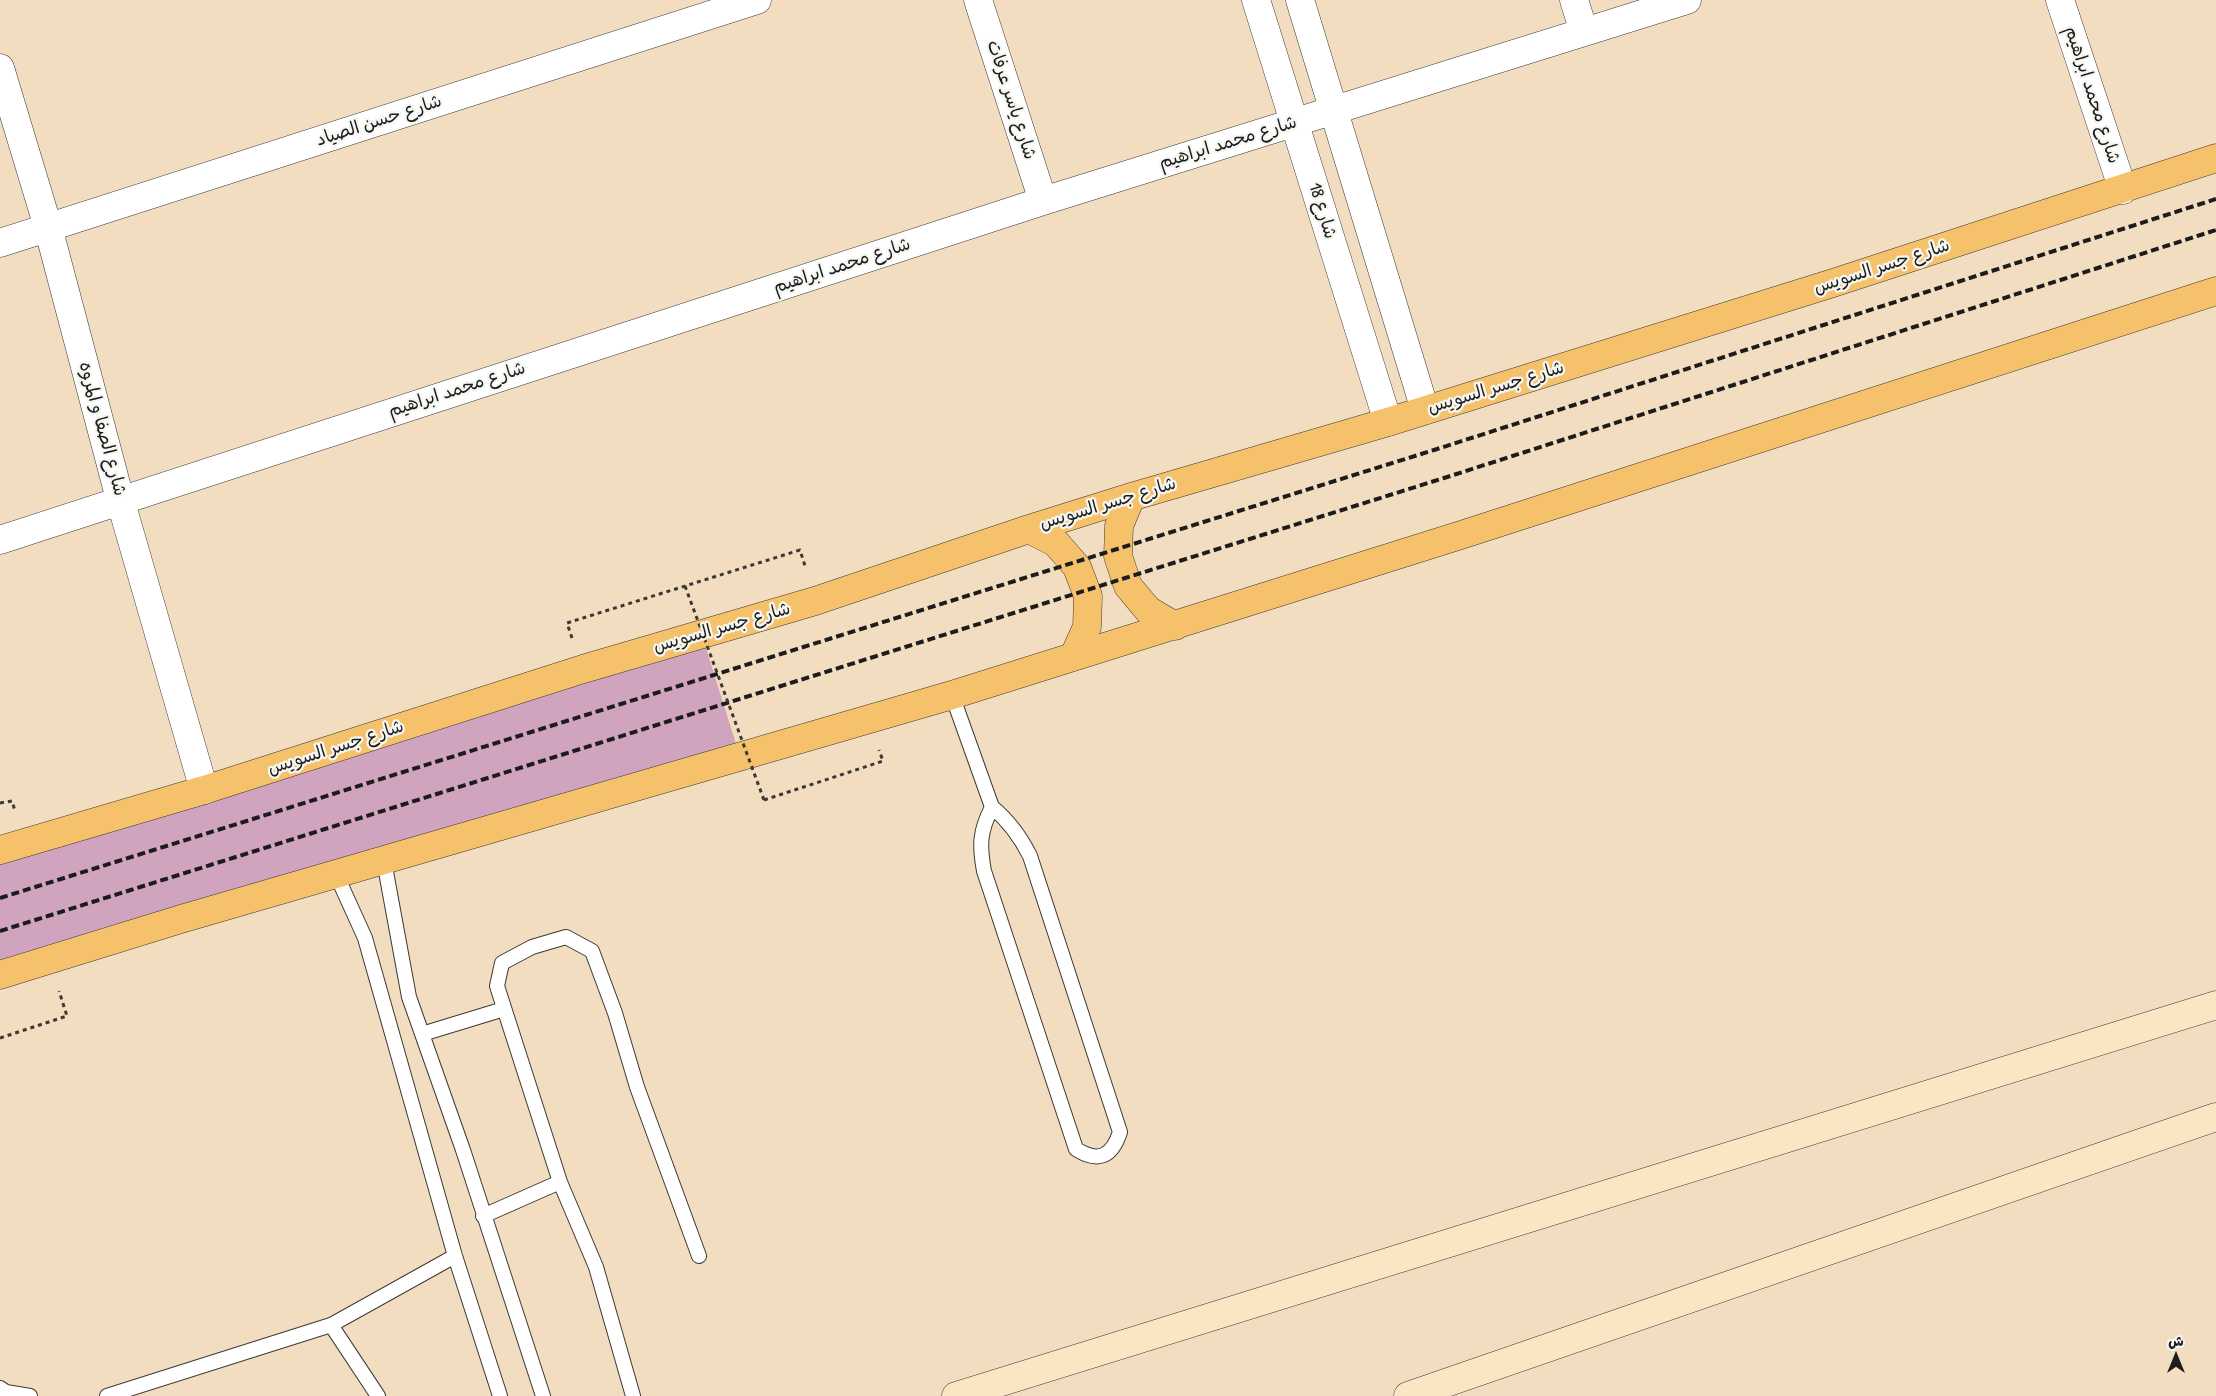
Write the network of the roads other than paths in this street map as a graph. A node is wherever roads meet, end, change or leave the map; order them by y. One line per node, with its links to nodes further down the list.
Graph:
1 (757, 0): 15 (street, شارع حسن الصياد)
2 (978, 0): 14 (street, شارع ياسر عرفات)
3 (1256, 0): 11 (street, شارع 18)
4 (1300, 0): 10 (street)
5 (1574, 0): 8 (street)
6 (1687, 0): 8 (street, شارع محمد ابراهيم)
7 (2060, 0): 13 (street, شارع محمد ابراهيم)
8 (1584, 32): 10 (street, شارع محمد ابراهيم)
9 (0, 68): 15 (street, شارع الصفا و المروه)
10 (1334, 111): 11 (street, شارع محمد ابراهيم); 18 (street)
11 (1295, 123): 14 (street, شارع محمد ابراهيم); 19 (street, شارع 18)
12 (2216, 158): 13 (main road, شارع جسر السويس)
13 (2123, 190): 18 (main road, شارع جسر السويس)
14 (1043, 201): 21 (street, شارع محمد ابراهيم)
15 (48, 227): 16 (street, شارع حسن الصياد); 21 (street, شارع الصفا و المروه)
16 (0, 243)
17 (2216, 291): 24 (main road)
18 (1425, 410): 19 (main road, شارع جسر السويس)
19 (1388, 422): 20 (main road, شارع جسر السويس)
20 (1131, 497): 22 (main road, شارع جسر السويس); 24 (main road)
21 (120, 499): 23 (street, شارع محمد ابراهيم); 27 (street, شارع الصفا و المروه)
22 (1029, 529): 25 (main road); 27 (main road, شارع جسر السويس)
23 (0, 540)
24 (1174, 626): 25 (main road)
25 (1074, 656): 26 (main road)
26 (952, 695): 28 (lane); 30 (main road)
27 (204, 790): 29 (main road, شارع جسر السويس)
28 (992, 806): 28 (lane)
29 (0, 850)
30 (384, 861): 31 (main road); 35 (lane)
31 (336, 874): 32 (main road); 39 (lane)
32 (0, 975)
33 (2216, 1005): 49 (main road)
34 (504, 1009): 35 (lane); 37 (lane); 40 (lane)
35 (422, 1034): 38 (lane)
36 (2216, 1117): 50 (main road)
37 (560, 1182): 38 (lane); 48 (lane)
38 (483, 1216): 47 (lane)
39 (455, 1256): 41 (lane); 46 (lane)
40 (699, 1256)
41 (332, 1326): 44 (lane); 45 (lane)
42 (0, 1388): 43 (lane)
43 (30, 1396)
44 (107, 1396)
45 (378, 1396)
46 (500, 1396)
47 (543, 1396)
48 (633, 1396)
49 (956, 1396)
50 (1408, 1396)

